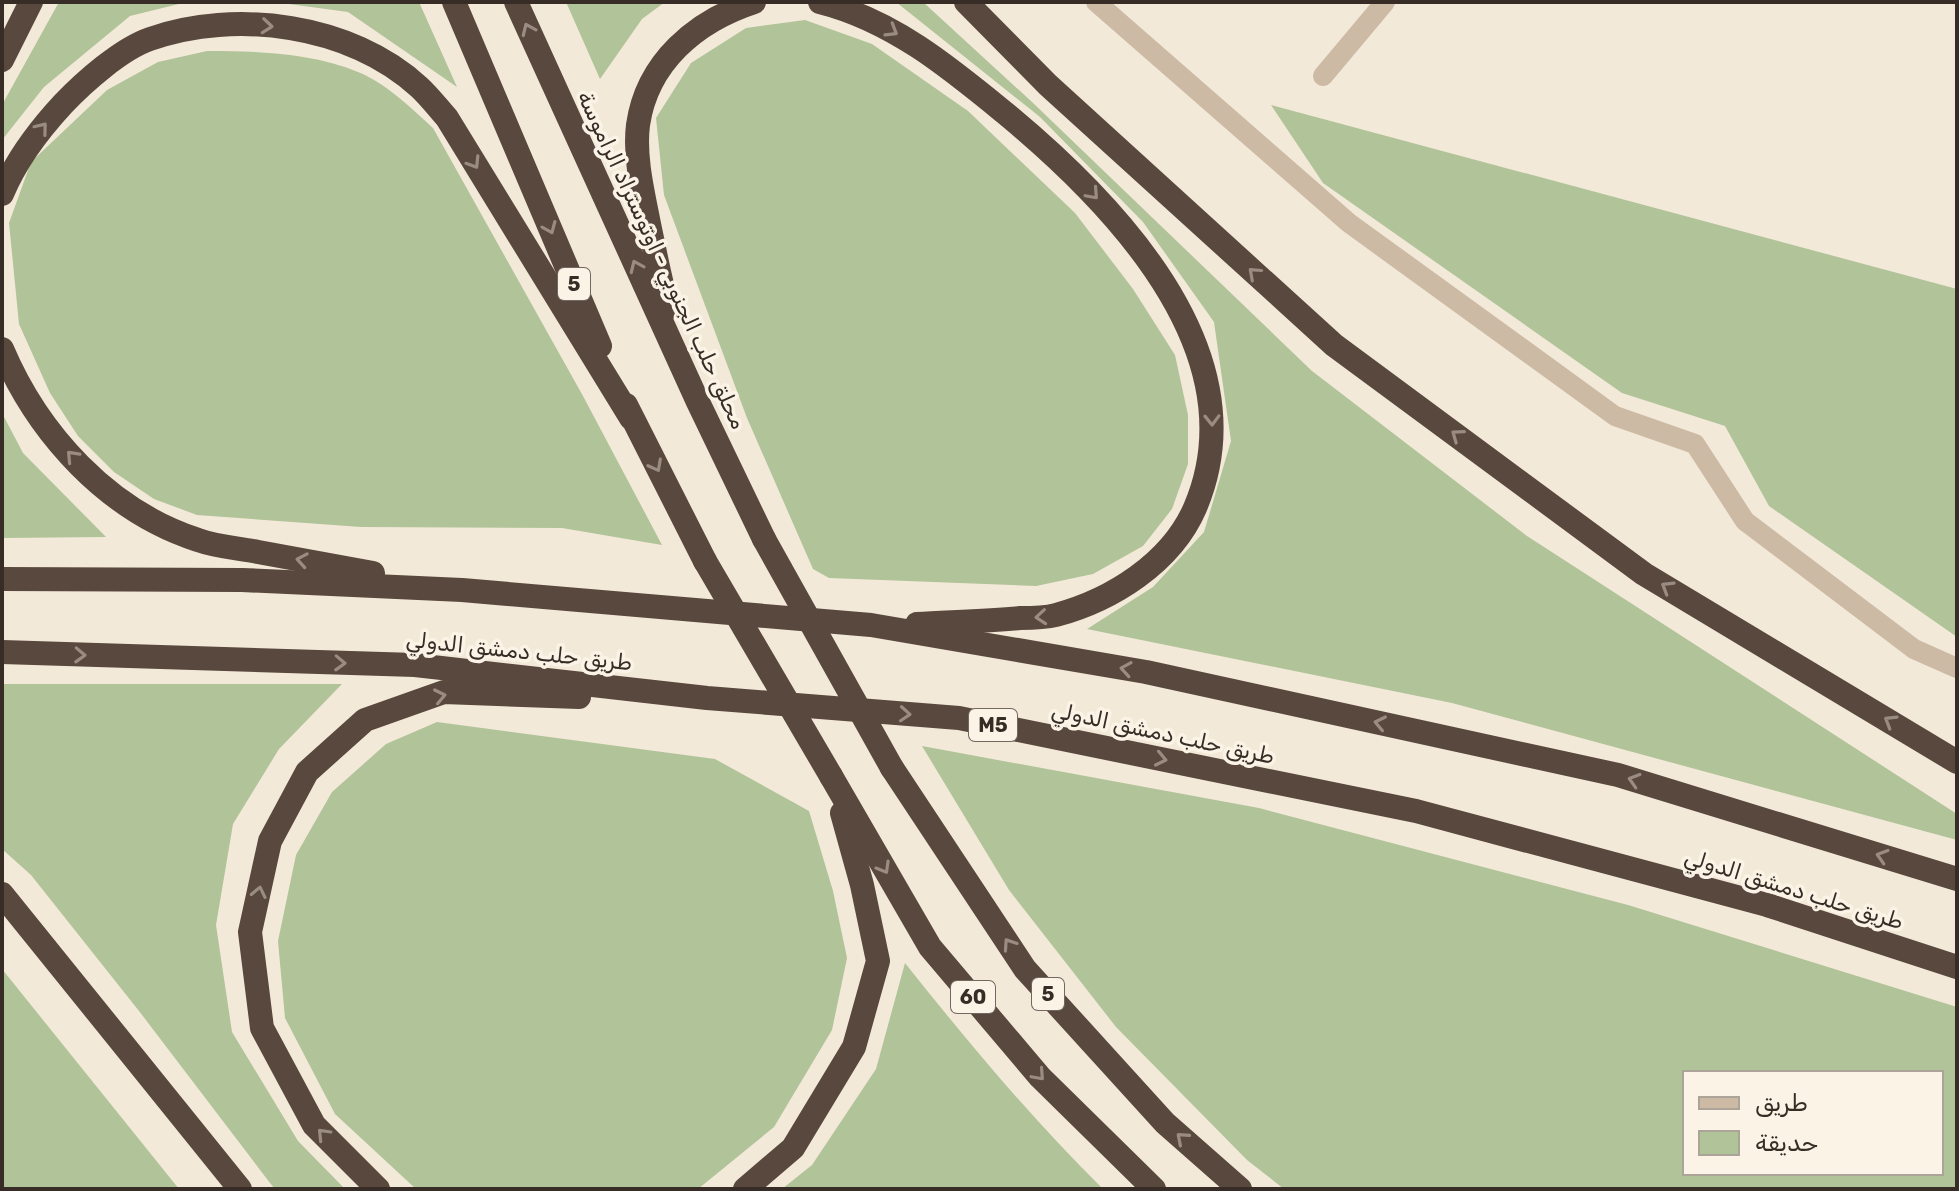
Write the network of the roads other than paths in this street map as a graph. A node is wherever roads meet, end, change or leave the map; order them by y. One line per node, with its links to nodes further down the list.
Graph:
1 (31, 2): 9 (highway)
2 (454, 2): 14 (highway, 5, one-way to 14)
3 (516, 2): 13 (highway, محلق حلب الجنوبي - اوتوستراد الراموسة / 5, one-way to 3)
4 (754, 2): 13 (highway)
5 (820, 2): 17 (highway, one-way to 17)
6 (966, 2): 21 (highway, one-way to 6)
7 (1096, 2): 19 (street)
8 (1385, 2): 10 (street)
9 (2, 60)
10 (1323, 76)
11 (2, 194): 14 (highway, one-way to 14)
12 (2, 349): 16 (highway, one-way to 12)
13 (698, 402): 30 (highway, محلق حلب الجنوبي - اوتوستراد الراموسة / 5, one-way to 13, bridge)
14 (631, 418): 22 (highway, 5, one-way to 22, bridge)
15 (2, 579): 16 (highway)
16 (462, 590): 17 (highway)
17 (871, 625): 23 (highway, one-way to 17)
18 (2, 652): 20 (highway, طريق حلب دمشق الدولي / M5, one-way to 20)
19 (1957, 668)
20 (707, 698): 25 (highway, طريق حلب دمشق الدولي / M5, one-way to 25); 27 (highway, one-way to 20)
21 (1957, 762)
22 (831, 776): 28 (highway); 29 (highway, 60, one-way to 29)
23 (1957, 879)
24 (2, 894): 26 (highway)
25 (1957, 967)
26 (240, 1189)
27 (378, 1189)
28 (745, 1189)
29 (1154, 1189)
30 (1240, 1189)

